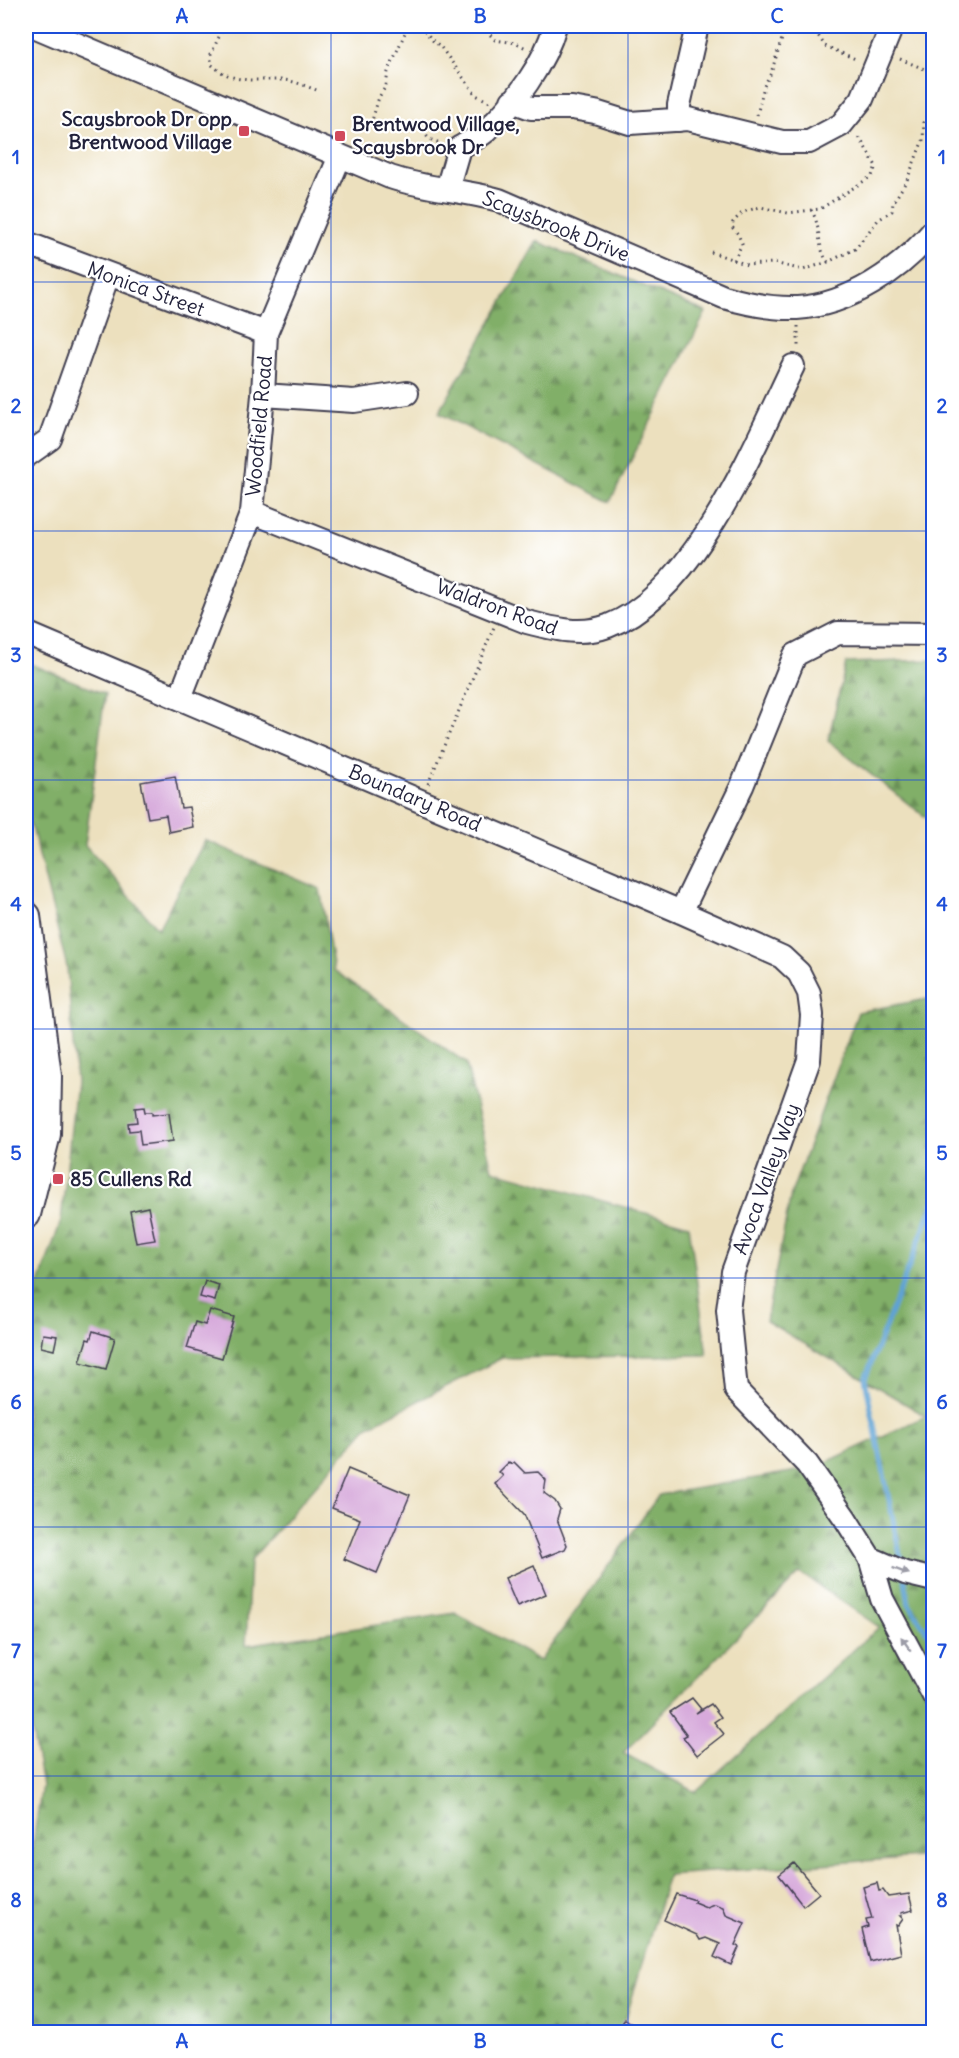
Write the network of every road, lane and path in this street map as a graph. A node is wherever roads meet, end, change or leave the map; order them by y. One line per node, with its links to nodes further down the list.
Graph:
1 (34, 26): 11 (street, Scaysbrook Drive)
2 (224, 26): 15 (path)
3 (408, 26): 21 (path)
4 (421, 26): 18 (path)
5 (482, 26): 12 (path)
6 (555, 26): 12 (street)
7 (697, 26): 19 (street)
8 (786, 26): 22 (path)
9 (812, 26): 13 (path)
10 (892, 26): 13 (street)
11 (86, 36): 23 (street, Scaysbrook Drive)
12 (541, 59): 17 (street)
13 (879, 59): 14 (path); 20 (street)
14 (933, 73)
15 (319, 91)
16 (933, 100): 30 (path)
17 (512, 101): 19 (street); 24 (street)
18 (489, 102)
19 (680, 120): 22 (street)
20 (844, 121): 22 (street); 25 (path)
21 (371, 124)
22 (753, 135)
23 (340, 156): 24 (street, Scaysbrook Drive); 33 (street, Woodfield Road)
24 (447, 189): 32 (street, Scaysbrook Drive)
25 (812, 210): 29 (path); 30 (path)
26 (933, 230): 32 (street, Scaysbrook Drive)
27 (26, 243): 31 (street, Monica Street)
28 (711, 252): 29 (path)
29 (734, 260): 30 (path)
30 (828, 262)
31 (108, 275): 33 (street, Monica Street); 37 (street)
32 (796, 308): 34 (path)
33 (266, 333): 36 (street, Woodfield Road)
34 (793, 366): 39 (street, Waldron Road)
35 (407, 393): 36 (street)
36 (263, 395): 38 (street, Woodfield Road)
37 (26, 456)
38 (252, 512): 39 (street, Waldron Road); 42 (street, Woodfield Road)
39 (500, 611): 43 (path)
40 (26, 633): 42 (street, Boundary Road)
41 (933, 634): 44 (street)
42 (180, 698): 44 (street, Boundary Road)
43 (429, 784)
44 (681, 912): 46 (street, Boundary Road)
45 (26, 916): 47 (main road)
46 (799, 973): 48 (street, Avoca Valley Way)
47 (26, 1214)
48 (870, 1558): 49 (street, one-way to 49); 50 (street, one-way to 48)
49 (933, 1580)
50 (933, 1696)

